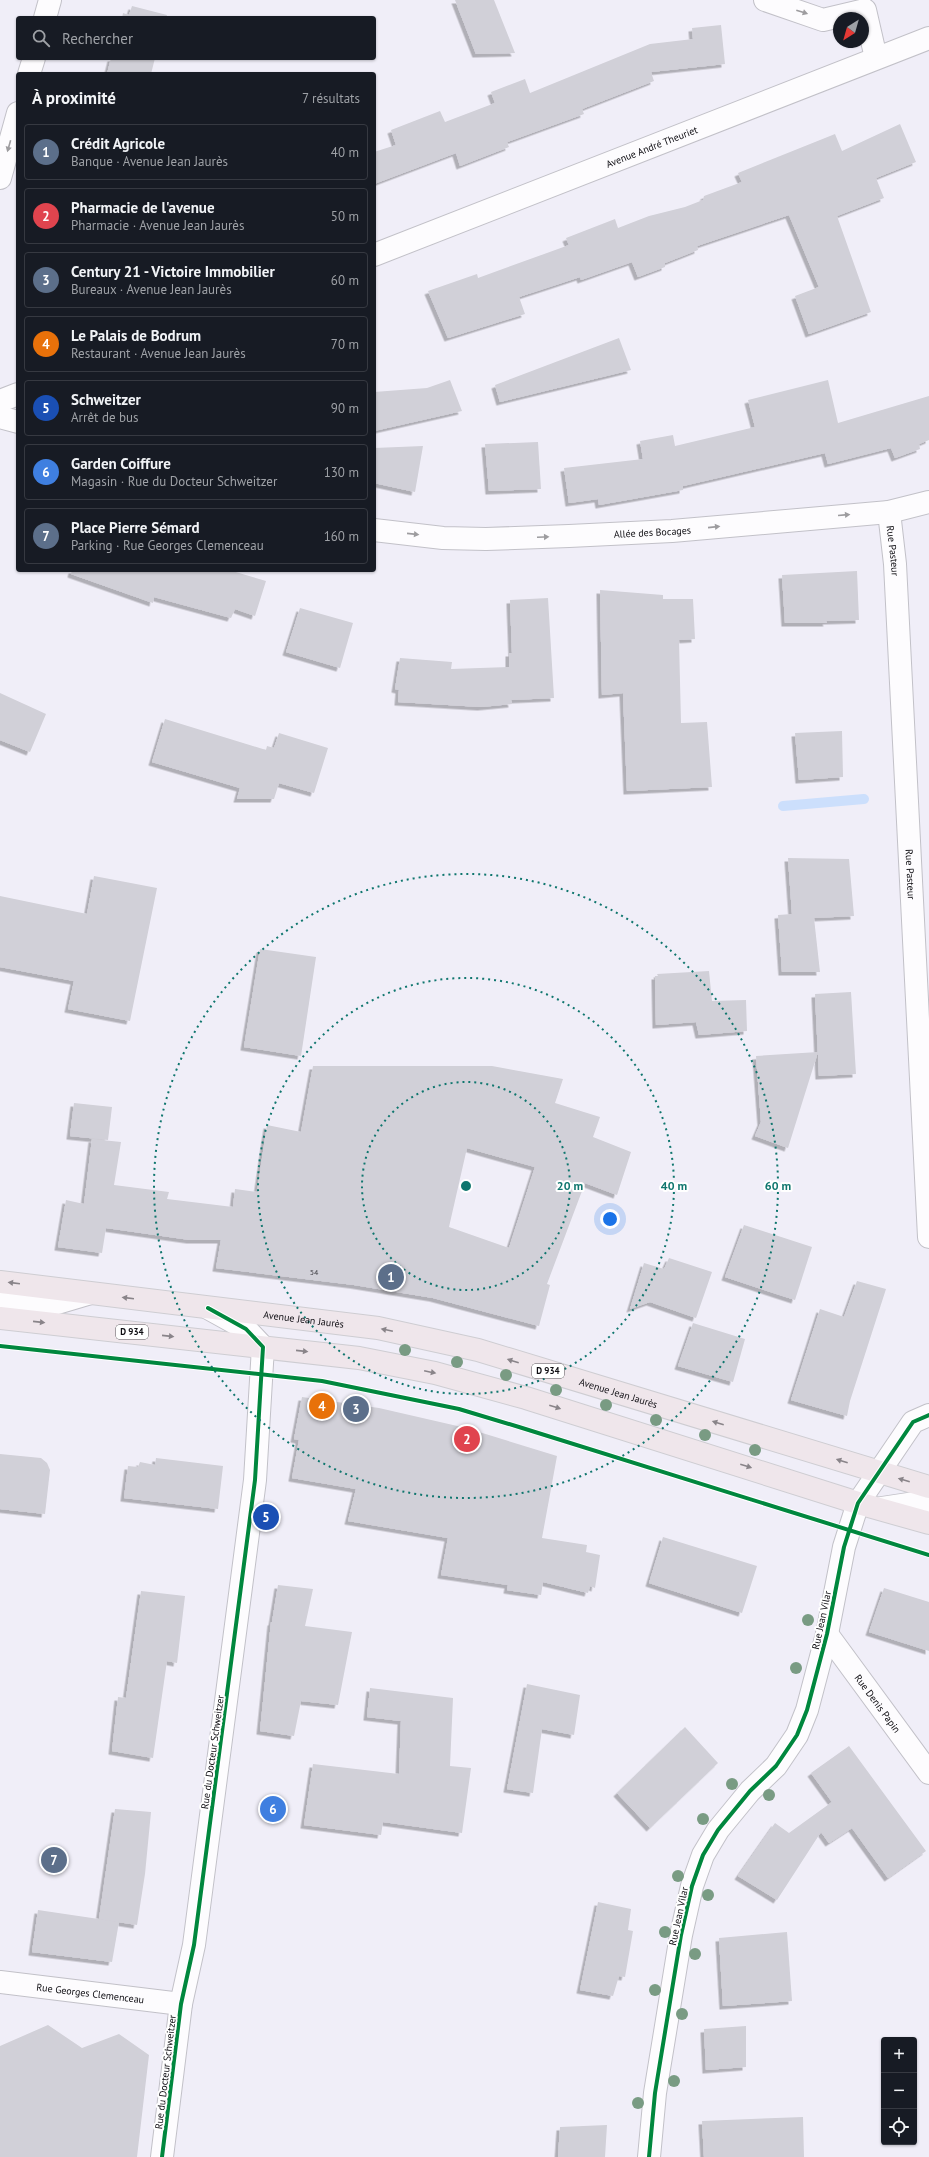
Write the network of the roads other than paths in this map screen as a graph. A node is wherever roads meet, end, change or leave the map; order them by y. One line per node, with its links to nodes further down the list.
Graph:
1 (50, 0): 4 (street)
2 (765, 0): 3 (street, one-way to 3)
3 (864, 5): 6 (street)
4 (46, 16)
5 (929, 38): 6 (street, Avenue André Theuriet)
6 (876, 58): 11 (street, Avenue André Theuriet)
7 (33, 60): 8 (street)
8 (30, 72)
9 (16, 120): 10 (street, one-way to 10)
10 (0, 178)
11 (376, 254)
12 (16, 395): 13 (street)
13 (0, 401)
14 (0, 417): 15 (street)
15 (16, 421)
16 (929, 502): 17 (street, Allée des Bocages)
17 (888, 512): 18 (street, Allée des Bocages, one-way to 17); 19 (street, Rue Pasteur)
18 (376, 530)
19 (929, 1237)
20 (0, 1282): 21 (main road, Avenue Jean Jaurès / D 934, one-way to 20)
21 (94, 1294): 22 (lane); 23 (main road, Avenue Jean Jaurès / D 934, one-way to 21)
22 (0, 1300)
23 (208, 1308): 25 (street, Avenue Jean Jaurès); 27 (main road, Avenue Jean Jaurès / D 934, one-way to 23)
24 (0, 1318): 25 (main road, D 934, one-way to 25)
25 (263, 1347): 29 (main road, D 934, one-way to 29); 36 (street, Rue du Docteur Schweitzer)
26 (929, 1415): 27 (street, Rue Jean Vilar)
27 (879, 1474): 28 (main road, Avenue Jean Jaurès / D 934, one-way to 27); 29 (street, Rue Jean Vilar)
28 (929, 1488)
29 (858, 1503): 31 (main road, D 934); 33 (street, Rue Jean Vilar)
30 (929, 1507): 31 (street)
31 (882, 1508): 32 (main road, D 934)
32 (929, 1523)
33 (827, 1634): 34 (street, Rue Denis Papin); 38 (street, Rue Jean Vilar)
34 (929, 1774)
35 (0, 1982): 36 (street, Rue Georges Clemenceau)
36 (181, 2004): 37 (street, Rue du Docteur Schweitzer)
37 (162, 2157)
38 (648, 2157)

